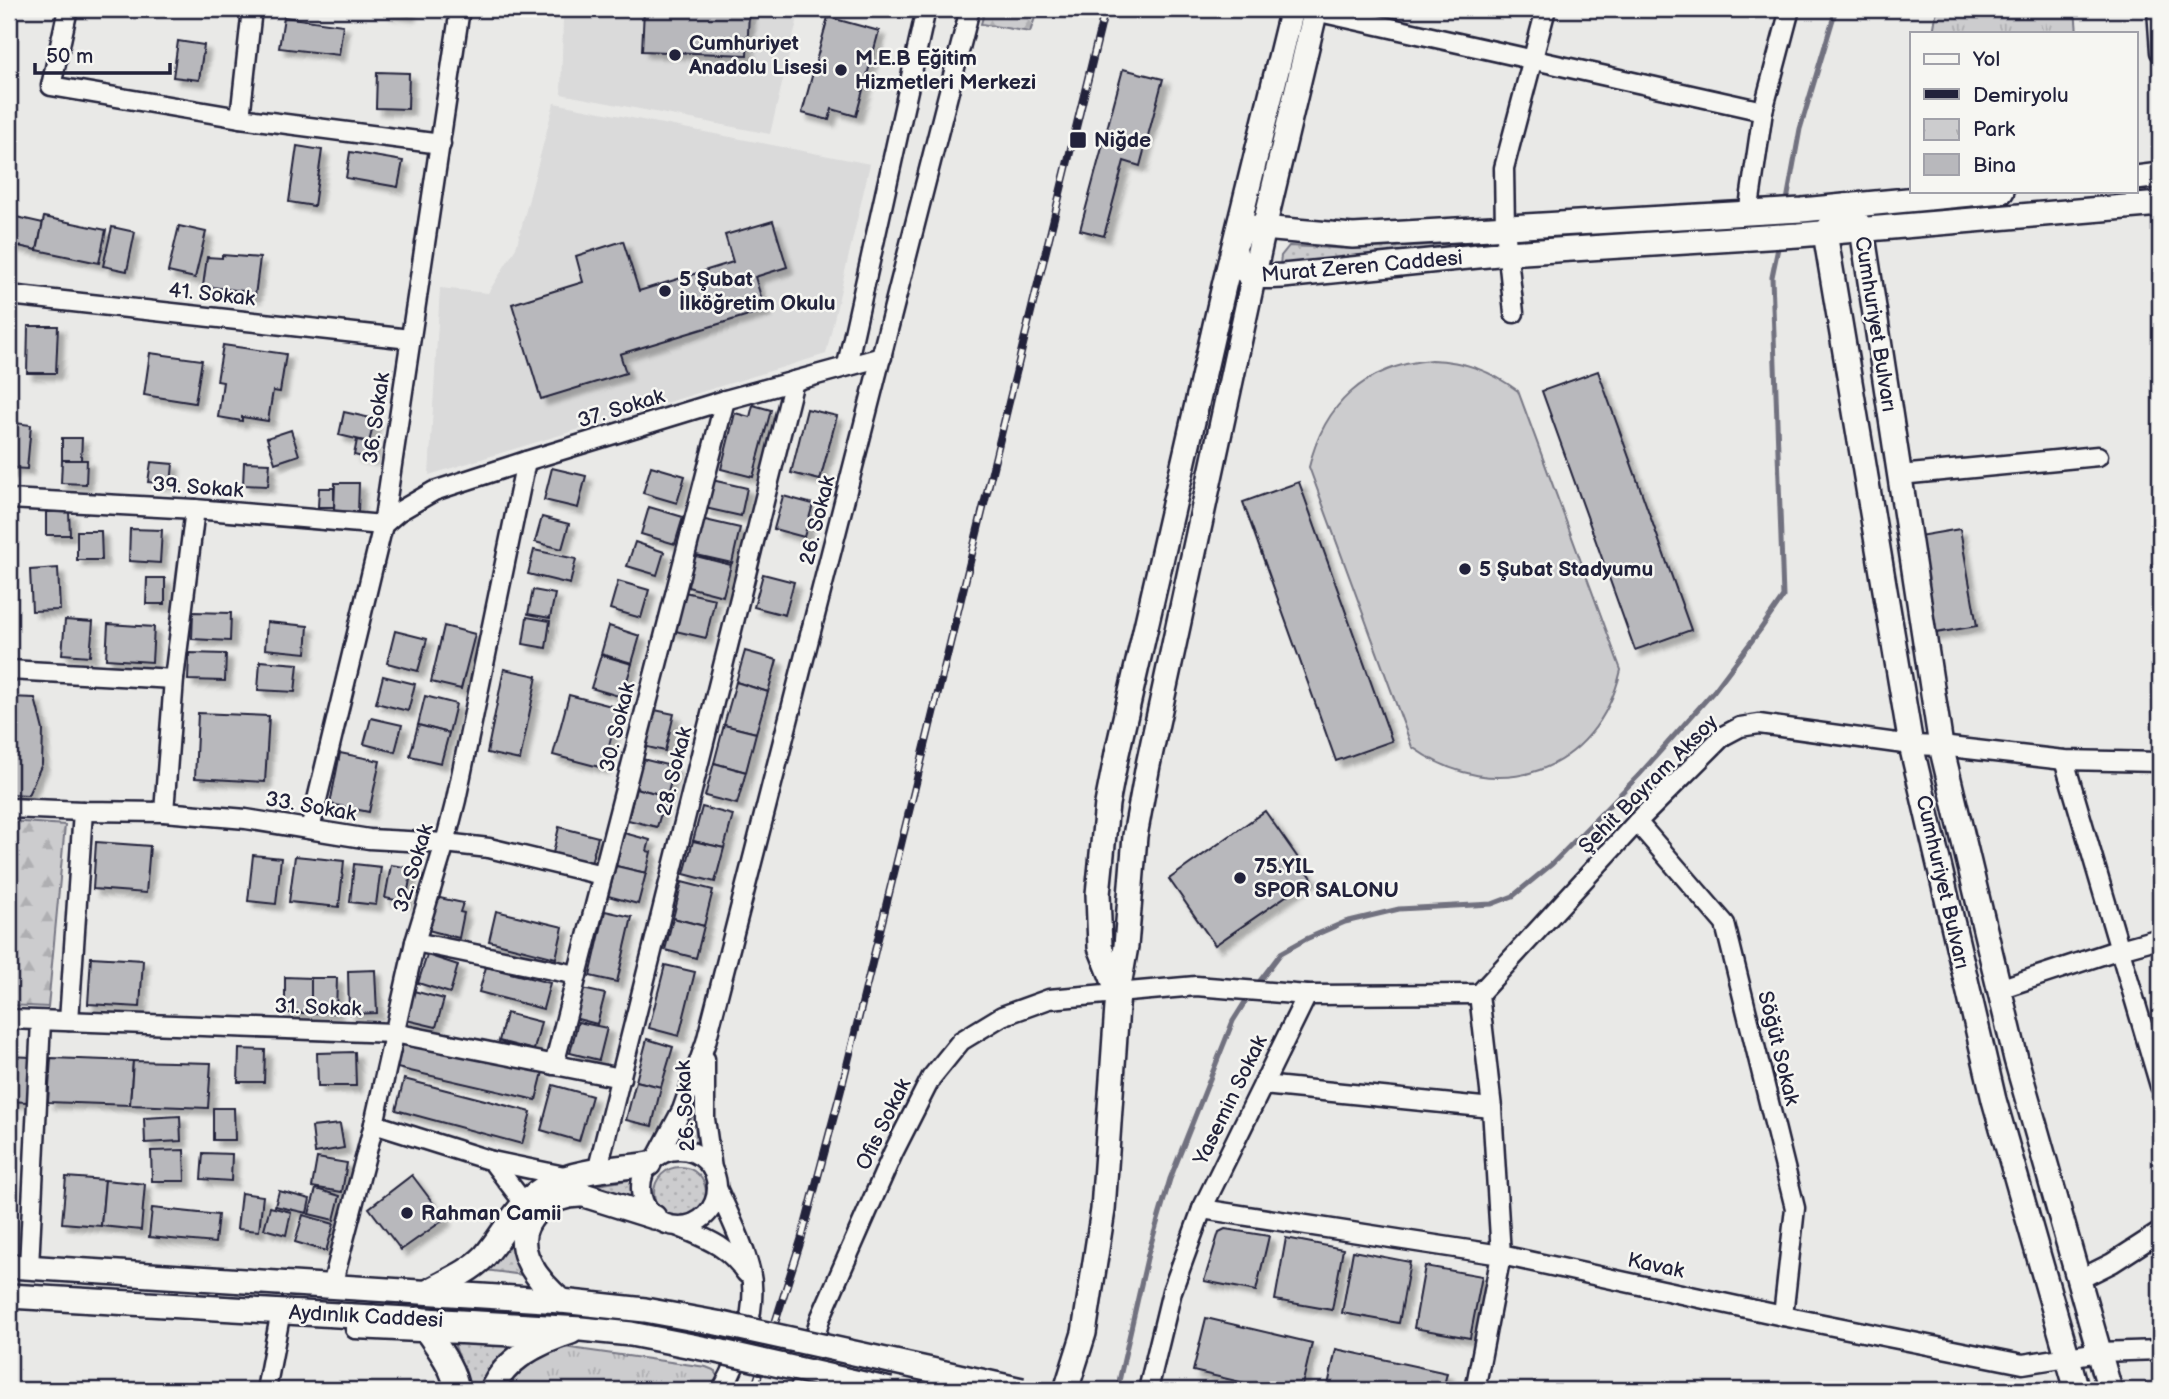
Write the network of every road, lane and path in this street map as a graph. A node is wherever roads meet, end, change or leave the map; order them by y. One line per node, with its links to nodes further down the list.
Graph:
1 (68, 9): 13 (street)
2 (252, 9): 13 (street)
3 (460, 9): 14 (street, 36. Sokak)
4 (926, 9): 32 (street)
5 (970, 9): 31 (street, 26. Sokak)
6 (1546, 9): 11 (street)
7 (1790, 9): 12 (street)
8 (2157, 9): 10 (street)
9 (1308, 10): 11 (street); 21 (main road); 25 (main road)
10 (2160, 52)
11 (1534, 59): 12 (street); 22 (street)
12 (1763, 111): 20 (street)
13 (240, 118): 14 (street)
14 (441, 144): 30 (street, 36. Sokak)
15 (2160, 175): 16 (main road)
16 (2138, 178)
17 (1992, 192): 19 (main road, Murat Zeren Caddesi)
18 (2160, 204): 23 (main road, Murat Zeren Caddesi)
19 (1846, 206): 20 (main road, Murat Zeren Caddesi); 23 (main road, Cumhuriyet Bulvarı); 24 (main road, Cumhuriyet Bulvarı)
20 (1756, 213): 22 (main road, Murat Zeren Caddesi)
21 (1264, 228): 22 (main road, Murat Zeren Caddesi); 25 (main road, Murat Zeren Caddesi); 27 (main road)
22 (1505, 228): 26 (street)
23 (1862, 229): 24 (main road, Murat Zeren Caddesi); 37 (main road, Cumhuriyet Bulvarı)
24 (1825, 233): 26 (main road, Murat Zeren Caddesi); 43 (main road, Cumhuriyet Bulvarı)
25 (1234, 247): 27 (main road, Murat Zeren Caddesi); 59 (main road)
26 (1507, 253): 27 (main road, Murat Zeren Caddesi); 29 (street)
27 (1254, 277): 59 (main road)
28 (9, 295): 30 (street, 41. Sokak)
29 (1514, 313)
30 (410, 339): 40 (street, 36. Sokak)
31 (882, 356): 32 (street, 37. Sokak); 66 (street, 26. Sokak)
32 (847, 365): 33 (street, 37. Sokak)
33 (794, 381): 34 (street, 37. Sokak); 68 (street, 28. Sokak)
34 (725, 401): 36 (street, 37. Sokak); 53 (street, 30. Sokak)
35 (2098, 456): 37 (street)
36 (526, 461): 40 (street, 37. Sokak); 52 (street, 32. Sokak)
37 (1900, 475): 44 (main road, Cumhuriyet Bulvarı)
38 (9, 499): 39 (street, 39. Sokak)
39 (194, 509): 40 (street, 39. Sokak); 42 (street)
40 (383, 525): 51 (street, 36. Sokak)
41 (9, 670): 42 (street)
42 (174, 679): 49 (street)
43 (1911, 745): 44 (street, Şehit Bayram Aksoy); 50 (street, Şehit Bayram Aksoy); 99 (main road, Cumhuriyet Bulvarı)
44 (1941, 746): 45 (street, Şehit Bayram Aksoy); 58 (main road, Cumhuriyet Bulvarı)
45 (2064, 760): 46 (street, Şehit Bayram Aksoy); 56 (street)
46 (2160, 762)
47 (9, 807): 48 (street, 33. Sokak)
48 (83, 811): 49 (street, 33. Sokak); 64 (street)
49 (164, 812): 51 (street, 33. Sokak)
50 (1637, 822): 60 (street, Şehit Bayram Aksoy); 93 (street, Söğüt Sokak)
51 (310, 829): 52 (street, 33. Sokak)
52 (446, 843): 53 (street, 33. Sokak); 55 (street, 32. Sokak)
53 (602, 875): 57 (street, 30. Sokak)
54 (2160, 938): 56 (street)
55 (415, 942): 57 (street); 65 (street, 32. Sokak)
56 (2120, 949): 58 (street); 70 (street)
57 (577, 975): 67 (street, 30. Sokak)
58 (1999, 989): 86 (main road, Cumhuriyet Bulvarı)
59 (1118, 992): 61 (street, Ofis Sokak); 104 (street, Ofis Sokak); 107 (main road)
60 (1479, 994): 61 (street); 71 (street)
61 (1307, 995): 69 (street, Yasemin Sokak)
62 (9, 1019): 63 (street, 31. Sokak)
63 (41, 1021): 64 (street, 31. Sokak); 85 (street)
64 (69, 1021): 65 (street, 31. Sokak)
65 (394, 1033): 67 (street, 31. Sokak); 72 (street, 32. Sokak)
66 (706, 1042): 74 (street, 26. Sokak); 75 (street, 26. Sokak)
67 (554, 1065): 68 (street, 31. Sokak)
68 (621, 1078): 76 (street, 28. Sokak)
69 (1264, 1085): 71 (street); 80 (street, Yasemin Sokak)
70 (2160, 1086)
71 (1492, 1108): 84 (street)
72 (374, 1124): 73 (street); 88 (street, 32. Sokak)
73 (492, 1161): 77 (street); 79 (street)
74 (653, 1161): 75 (street); 76 (main road); 81 (street)
75 (712, 1168): 78 (street)
76 (597, 1172): 77 (main road)
77 (569, 1177): 79 (main road)
78 (717, 1188): 82 (street); 87 (street)
79 (524, 1203): 89 (main road)
80 (1202, 1209): 84 (street, Kavak); 108 (street, Yasemin Sokak)
81 (654, 1217): 82 (street); 91 (main road)
82 (679, 1227): 87 (street)
83 (2160, 1232): 86 (street)
84 (1501, 1255): 93 (street, Kavak); 109 (street)
85 (19, 1267): 88 (main road, Aydınlık Caddesi)
86 (2078, 1280): 98 (main road, Cumhuriyet Bulvarı)
87 (751, 1281): 103 (street)
88 (332, 1286): 89 (main road, Aydınlık Caddesi)
89 (427, 1292): 91 (main road, Aydınlık Caddesi)
90 (9, 1296): 92 (main road, Aydınlık Caddesi)
91 (561, 1301): 106 (main road, Aydınlık Caddesi, bridge)
92 (281, 1311): 94 (main road, Aydınlık Caddesi); 100 (street)
93 (1783, 1316): 99 (street, Kavak)
94 (423, 1326): 95 (street); 96 (main road, Aydınlık Caddesi); 101 (main road)
95 (355, 1329)
96 (567, 1336): 102 (main road); 105 (main road, Aydınlık Caddesi, bridge)
97 (2160, 1350): 98 (street, Kavak)
98 (2099, 1352): 99 (street, Kavak); 111 (main road, Cumhuriyet Bulvarı)
99 (2067, 1357): 110 (main road, Cumhuriyet Bulvarı)
100 (266, 1390)
101 (457, 1390)
102 (492, 1390)
103 (722, 1390)
104 (800, 1390)
105 (890, 1390)
106 (1022, 1390)
107 (1066, 1390)
108 (1148, 1390)
109 (1475, 1390)
110 (2077, 1390)
111 (2109, 1390)

